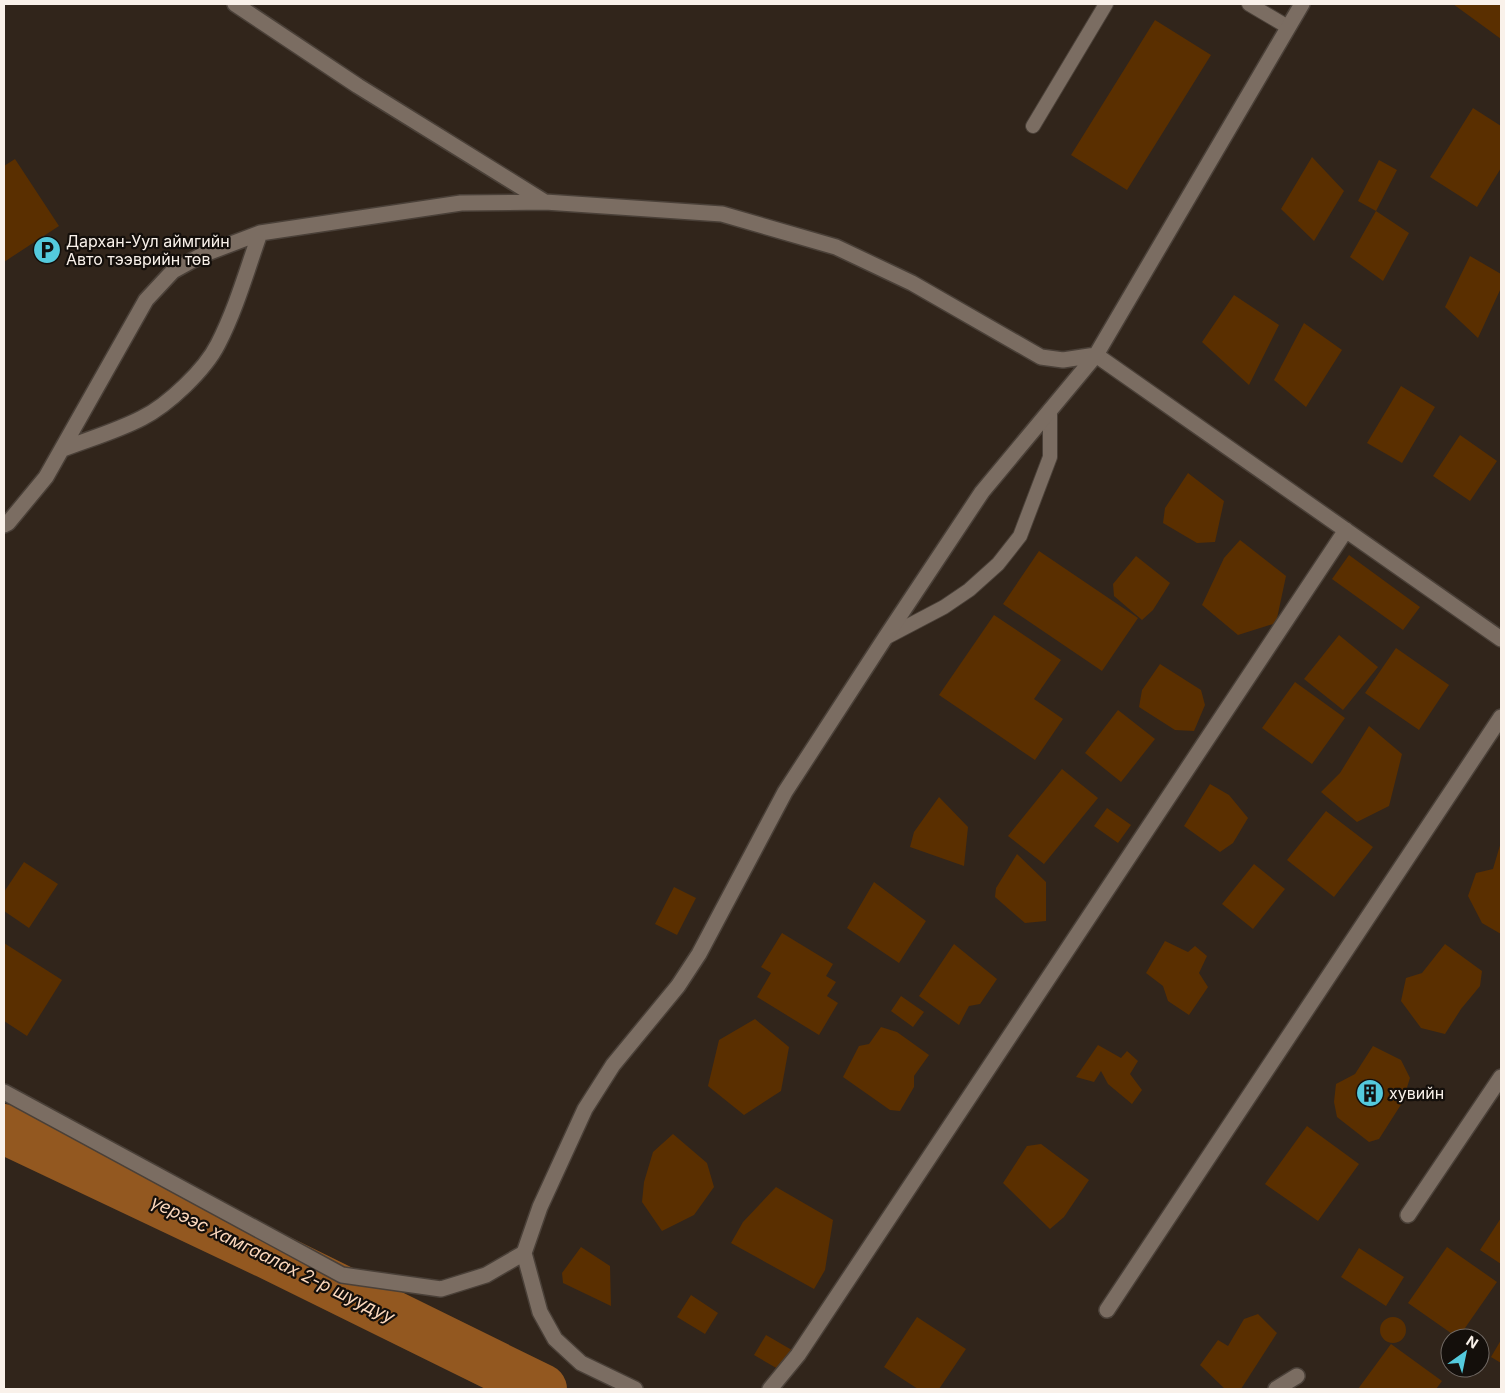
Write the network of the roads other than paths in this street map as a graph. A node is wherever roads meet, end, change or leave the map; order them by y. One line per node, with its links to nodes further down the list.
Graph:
1 (235, 4): 7 (street)
2 (1106, 4): 6 (lane)
3 (1249, 4): 5 (lane)
4 (1302, 4): 5 (street)
5 (1288, 27): 9 (street)
6 (1033, 126)
7 (545, 202): 8 (street); 9 (street)
8 (260, 233): 11 (street); 11 (street)
9 (1096, 355): 10 (street); 13 (street)
10 (1050, 410): 14 (street); 14 (lane)
11 (64, 449): 12 (street)
12 (4, 525)
13 (1346, 530): 15 (street); 24 (street)
14 (885, 638): 20 (street)
15 (1501, 639)
16 (1501, 717): 21 (street)
17 (1501, 1077): 19 (street)
18 (4, 1092): 20 (street)
19 (1408, 1215)
20 (524, 1253): 23 (street)
21 (1107, 1310)
22 (1297, 1376): 25 (street)
23 (635, 1389)
24 (770, 1389)
25 (1276, 1389)

